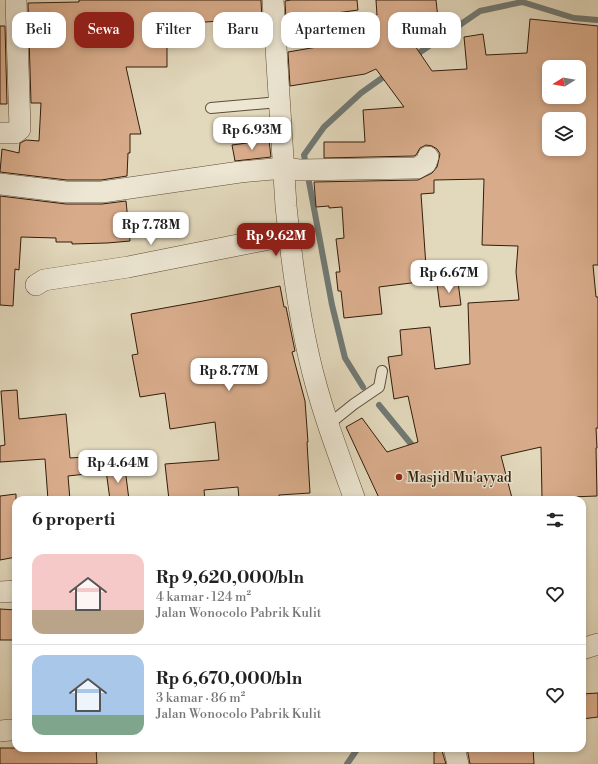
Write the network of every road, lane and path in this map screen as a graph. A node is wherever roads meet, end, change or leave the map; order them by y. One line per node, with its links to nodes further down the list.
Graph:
1 (16, 0): 5 (street)
2 (273, 0): 3 (street)
3 (279, 102): 4 (lane); 7 (street)
4 (211, 108)
5 (0, 133)
6 (428, 157): 7 (street)
7 (291, 169): 8 (street); 9 (street)
8 (0, 184)
9 (289, 235): 10 (street); 12 (street)
10 (36, 285)
11 (382, 371): 12 (lane)
12 (329, 424): 13 (street)
13 (354, 496)
14 (12, 591): 15 (street)
15 (0, 592)
16 (598, 644): 17 (street)
17 (586, 648)
18 (455, 752): 19 (street)
19 (458, 764)

